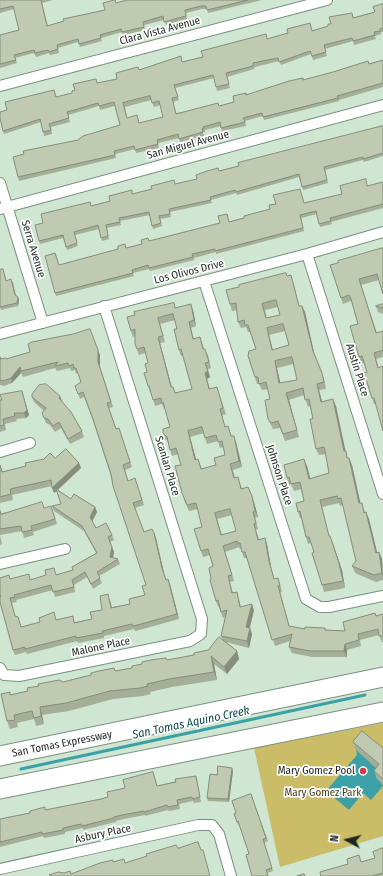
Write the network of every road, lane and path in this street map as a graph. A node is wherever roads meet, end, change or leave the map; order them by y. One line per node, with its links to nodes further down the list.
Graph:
1 (327, 0): 2 (street, Clara Vista Avenue)
2 (0, 86)
3 (383, 105): 5 (street, San Miguel Avenue)
4 (0, 183): 5 (street, Serra Avenue)
5 (4, 208): 10 (street, Serra Avenue)
6 (383, 232): 7 (street, Los Olivos Drive)
7 (307, 254): 8 (street, Los Olivos Drive); 14 (street, Austin Place)
8 (204, 281): 9 (street, Los Olivos Drive); 17 (street, Johnson Place)
9 (104, 306): 10 (street, Los Olivos Drive); 18 (street, Scanlan Place)
10 (43, 323): 11 (street, Los Olivos Drive)
11 (0, 334)
12 (30, 443): 13 (street)
13 (0, 452)
14 (383, 494)
15 (65, 549): 16 (street)
16 (0, 564)
17 (383, 596)
18 (201, 634): 19 (street, Malone Place)
19 (2, 672)
20 (383, 678): 22 (highway, San Tomas Expressway)
21 (383, 712): 23 (highway)
22 (0, 756)
23 (0, 789)
24 (0, 869): 25 (street, Asbury Place)
25 (230, 876)

